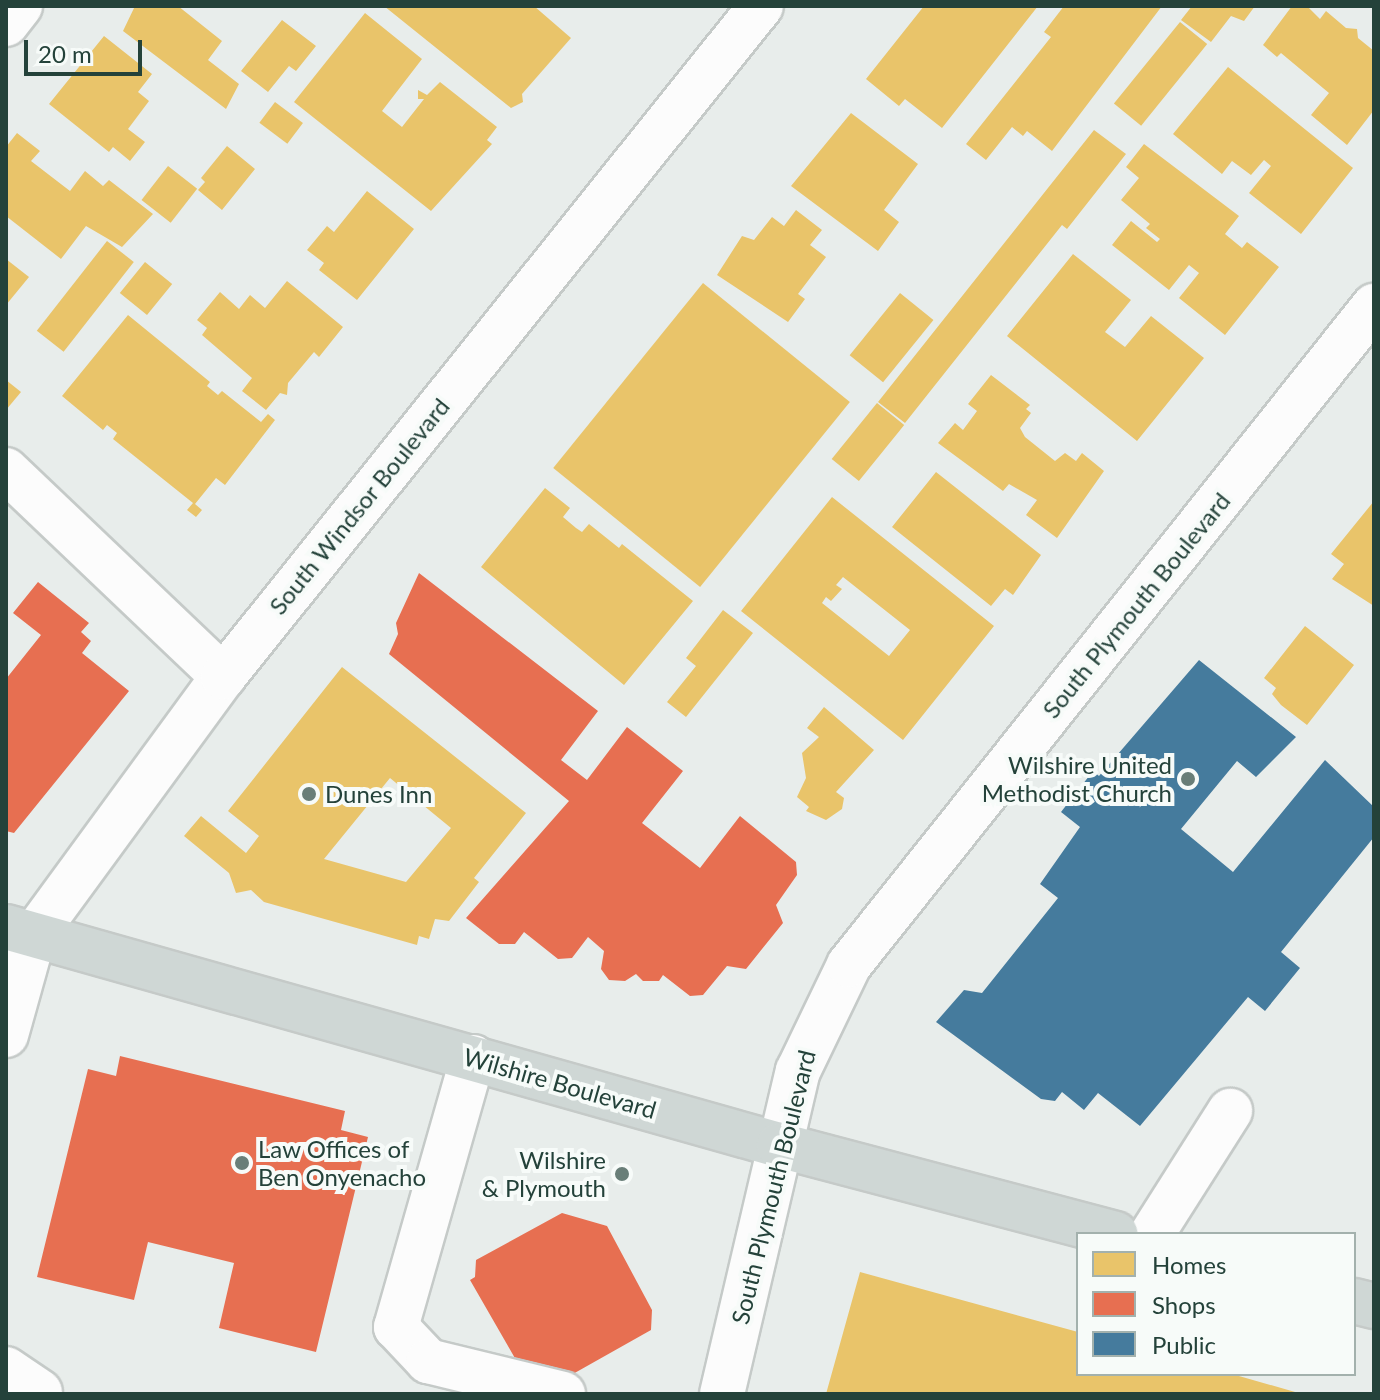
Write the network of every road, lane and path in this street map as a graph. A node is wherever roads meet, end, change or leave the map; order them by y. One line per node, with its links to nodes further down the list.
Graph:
1 (20, 6): 3 (street)
2 (761, 6): 6 (street, South Windsor Boulevard)
3 (6, 24)
4 (1374, 306): 11 (street, South Plymouth Boulevard)
5 (6, 470): 6 (street)
6 (223, 677): 7 (street, South Windsor Boulevard)
7 (20, 931): 8 (street, South Windsor Boulevard); 9 (main road, Wilshire Boulevard)
8 (6, 1035)
9 (473, 1057): 11 (main road, Wilshire Boulevard); 14 (street)
10 (1230, 1111): 13 (street)
11 (779, 1145): 12 (main road, Wilshire Boulevard); 15 (street, South Plymouth Boulevard)
12 (1107, 1232)
13 (1153, 1232)
14 (563, 1394)
15 (722, 1394)

